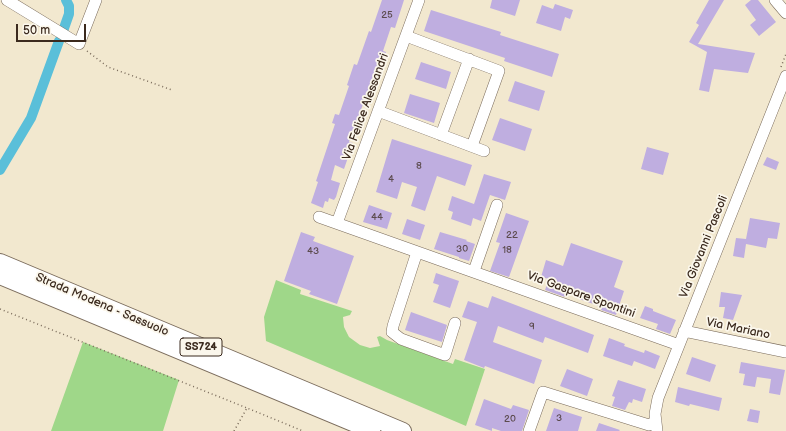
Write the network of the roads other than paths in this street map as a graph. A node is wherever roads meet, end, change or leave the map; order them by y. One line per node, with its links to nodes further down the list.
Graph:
1 (7, 0): 2 (street)
2 (96, 0)
3 (419, 0): 6 (street, Via Felice Alessandri)
4 (775, 0): 5 (street)
5 (786, 13)
6 (406, 36): 7 (street); 9 (street, Via Felice Alessandri)
7 (469, 59): 10 (street); 11 (street)
8 (786, 76): 21 (street, Via Giovanni Pascoli)
9 (378, 111): 10 (street); 15 (street, Via Felice Alessandri)
10 (441, 135): 11 (street)
11 (472, 146): 12 (street)
12 (484, 151)
13 (497, 205): 18 (street)
14 (319, 217): 15 (street, Via Gaspare Spontini)
15 (337, 223): 16 (street, Via Gaspare Spontini)
16 (417, 252): 18 (street, Via Gaspare Spontini); 20 (street)
17 (0, 262): 26 (highway, Strada Modena - Sassuolo / SS724)
18 (474, 271): 22 (street, Via Gaspare Spontini)
19 (0, 276): 25 (highway, Strada Modena - Sassuolo)
20 (455, 323)
21 (684, 331): 22 (street, Via Giovanni Pascoli); 23 (street, Via Mariano)
22 (679, 345): 24 (street, Via Giovanni Pascoli)
23 (786, 352)
24 (652, 427): 27 (street)
25 (372, 431)
26 (403, 431)
27 (529, 431)

